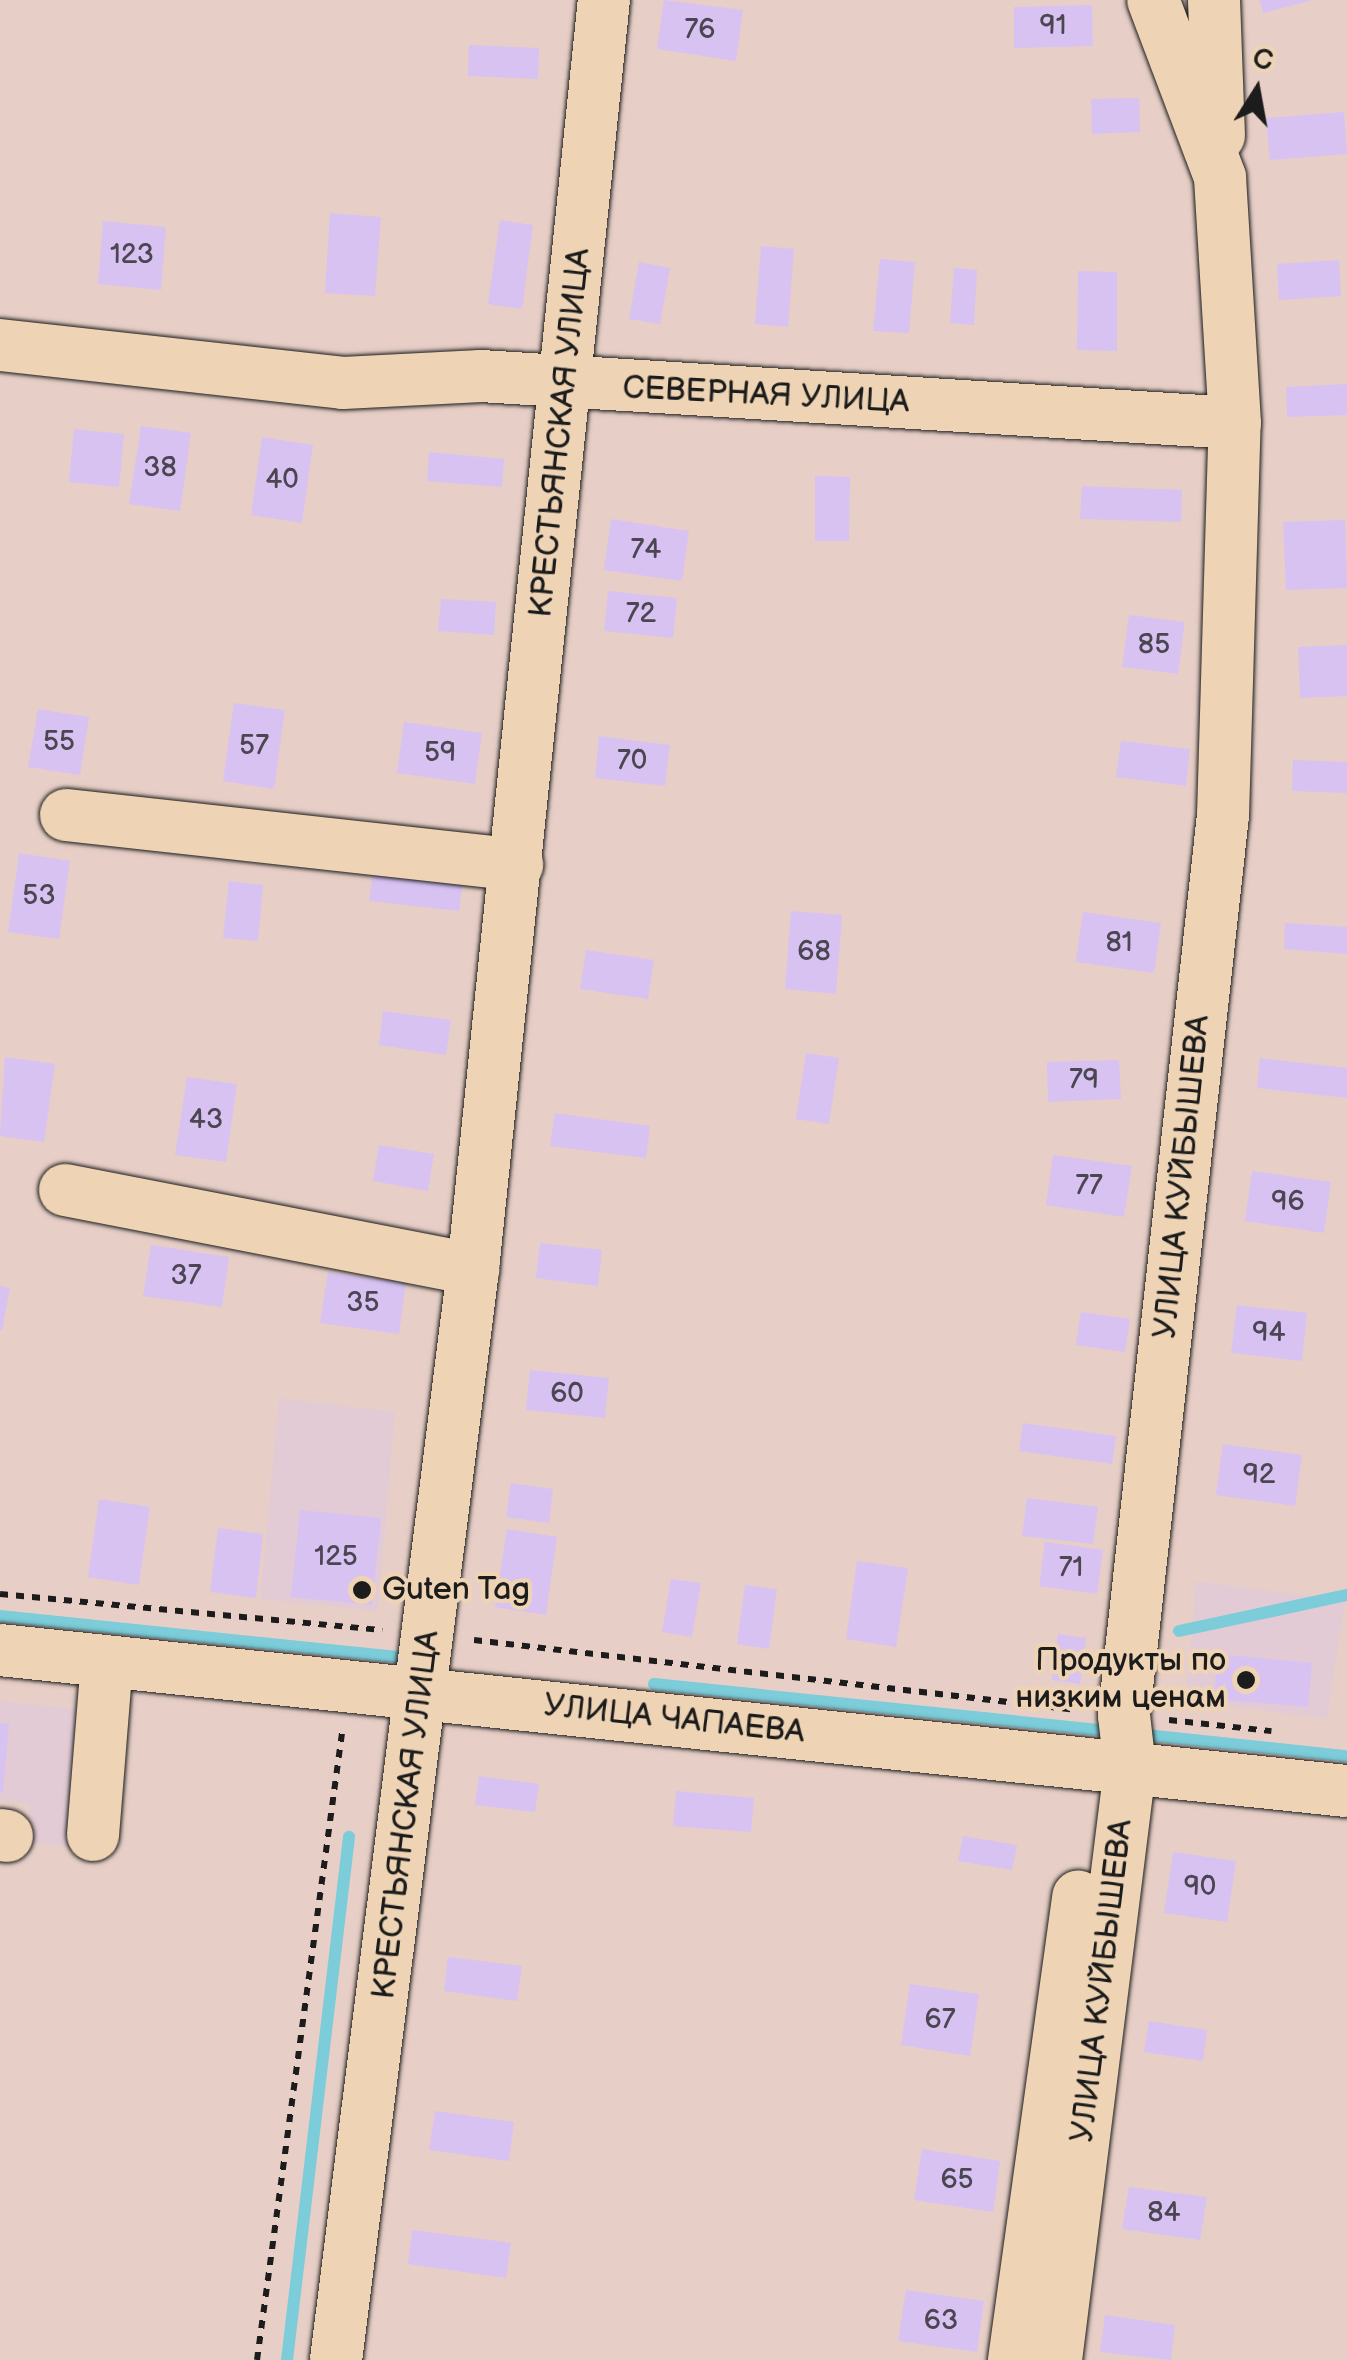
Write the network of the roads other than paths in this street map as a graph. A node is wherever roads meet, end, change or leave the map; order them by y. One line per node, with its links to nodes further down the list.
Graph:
1 (604, 0): 7 (street, КРЕСТЬЯНСКАЯ УЛИЦА)
2 (1153, 0): 4 (street, УЛИЦА КУЙБЫШЕВА)
3 (1214, 0): 4 (street)
4 (1220, 177): 6 (street, УЛИЦА КУЙБЫШЕВА)
5 (0, 345): 7 (street, СЕВЕРНАЯ УЛИЦА)
6 (1231, 362): 8 (street); 9 (street, УЛИЦА КУЙБЫШЕВА)
7 (566, 384): 8 (street, СЕВЕРНАЯ УЛИЦА); 11 (street, КРЕСТЬЯНСКАЯ УЛИЦА)
8 (1148, 418): 9 (street, СЕВЕРНАЯ УЛИЦА)
9 (1235, 423): 17 (street, УЛИЦА КУЙБЫШЕВА)
10 (66, 815): 11 (street)
11 (518, 865): 13 (street, КРЕСТЬЯНСКАЯ УЛИЦА)
12 (65, 1190): 13 (street)
13 (473, 1268): 16 (street, КРЕСТЬЯНСКАЯ УЛИЦА)
14 (0, 1650): 15 (street, УЛИЦА ЧАПАЕВА)
15 (107, 1662): 16 (street, УЛИЦА ЧАПАЕВА); 19 (street)
16 (423, 1693): 17 (street, УЛИЦА ЧАПАЕВА); 20 (street, КРЕСТЬЯНСКАЯ УЛИЦА)
17 (1113, 1766): 18 (street, УЛИЦА ЧАПАЕВА); 21 (street); 22 (street, УЛИЦА КУЙБЫШЕВА)
18 (1347, 1792)
19 (92, 1836)
20 (336, 2360)
21 (1014, 2360)
22 (1056, 2360)

